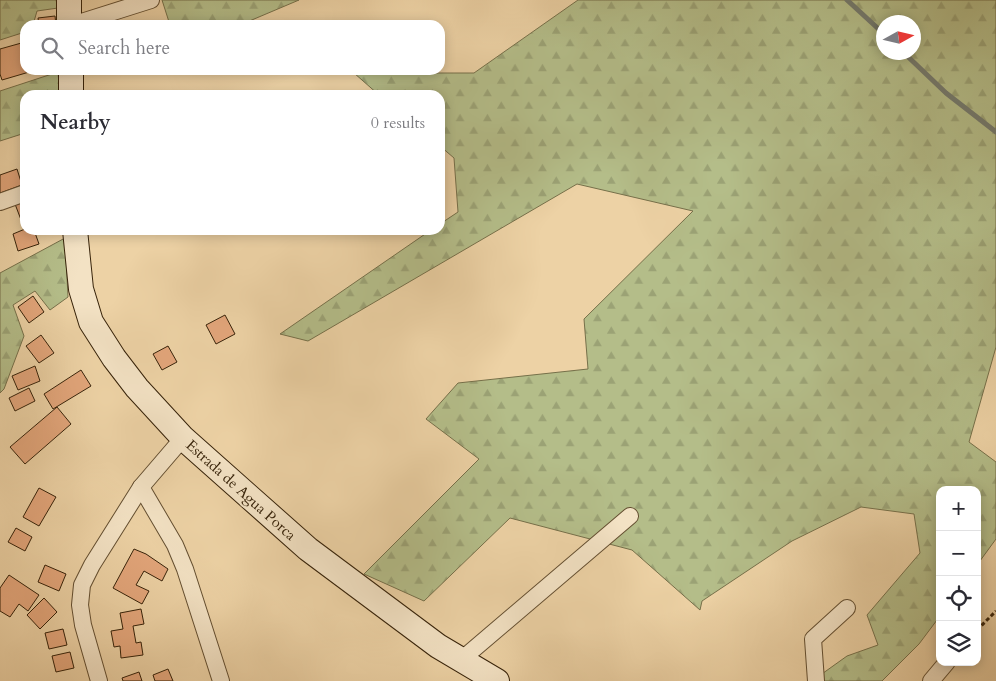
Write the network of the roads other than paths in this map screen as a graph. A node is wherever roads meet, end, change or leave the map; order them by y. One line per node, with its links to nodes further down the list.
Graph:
1 (69, 0): 3 (main road)
2 (151, 0): 4 (street)
3 (71, 20)
4 (87, 20)
5 (71, 75): 6 (main road)
6 (71, 90)
7 (20, 195): 8 (street)
8 (0, 202)
9 (76, 235): 10 (main road, Estrada de Agua Porca)
10 (183, 438): 11 (street); 14 (main road, Estrada de Agua Porca)
11 (141, 488): 16 (street); 17 (street)
12 (630, 516): 14 (street)
13 (846, 608): 19 (street)
14 (461, 660): 18 (main road, Estrada de Agua Porca)
15 (944, 666): 20 (street)
16 (99, 681)
17 (221, 681)
18 (498, 681)
19 (816, 681)
20 (931, 681)

